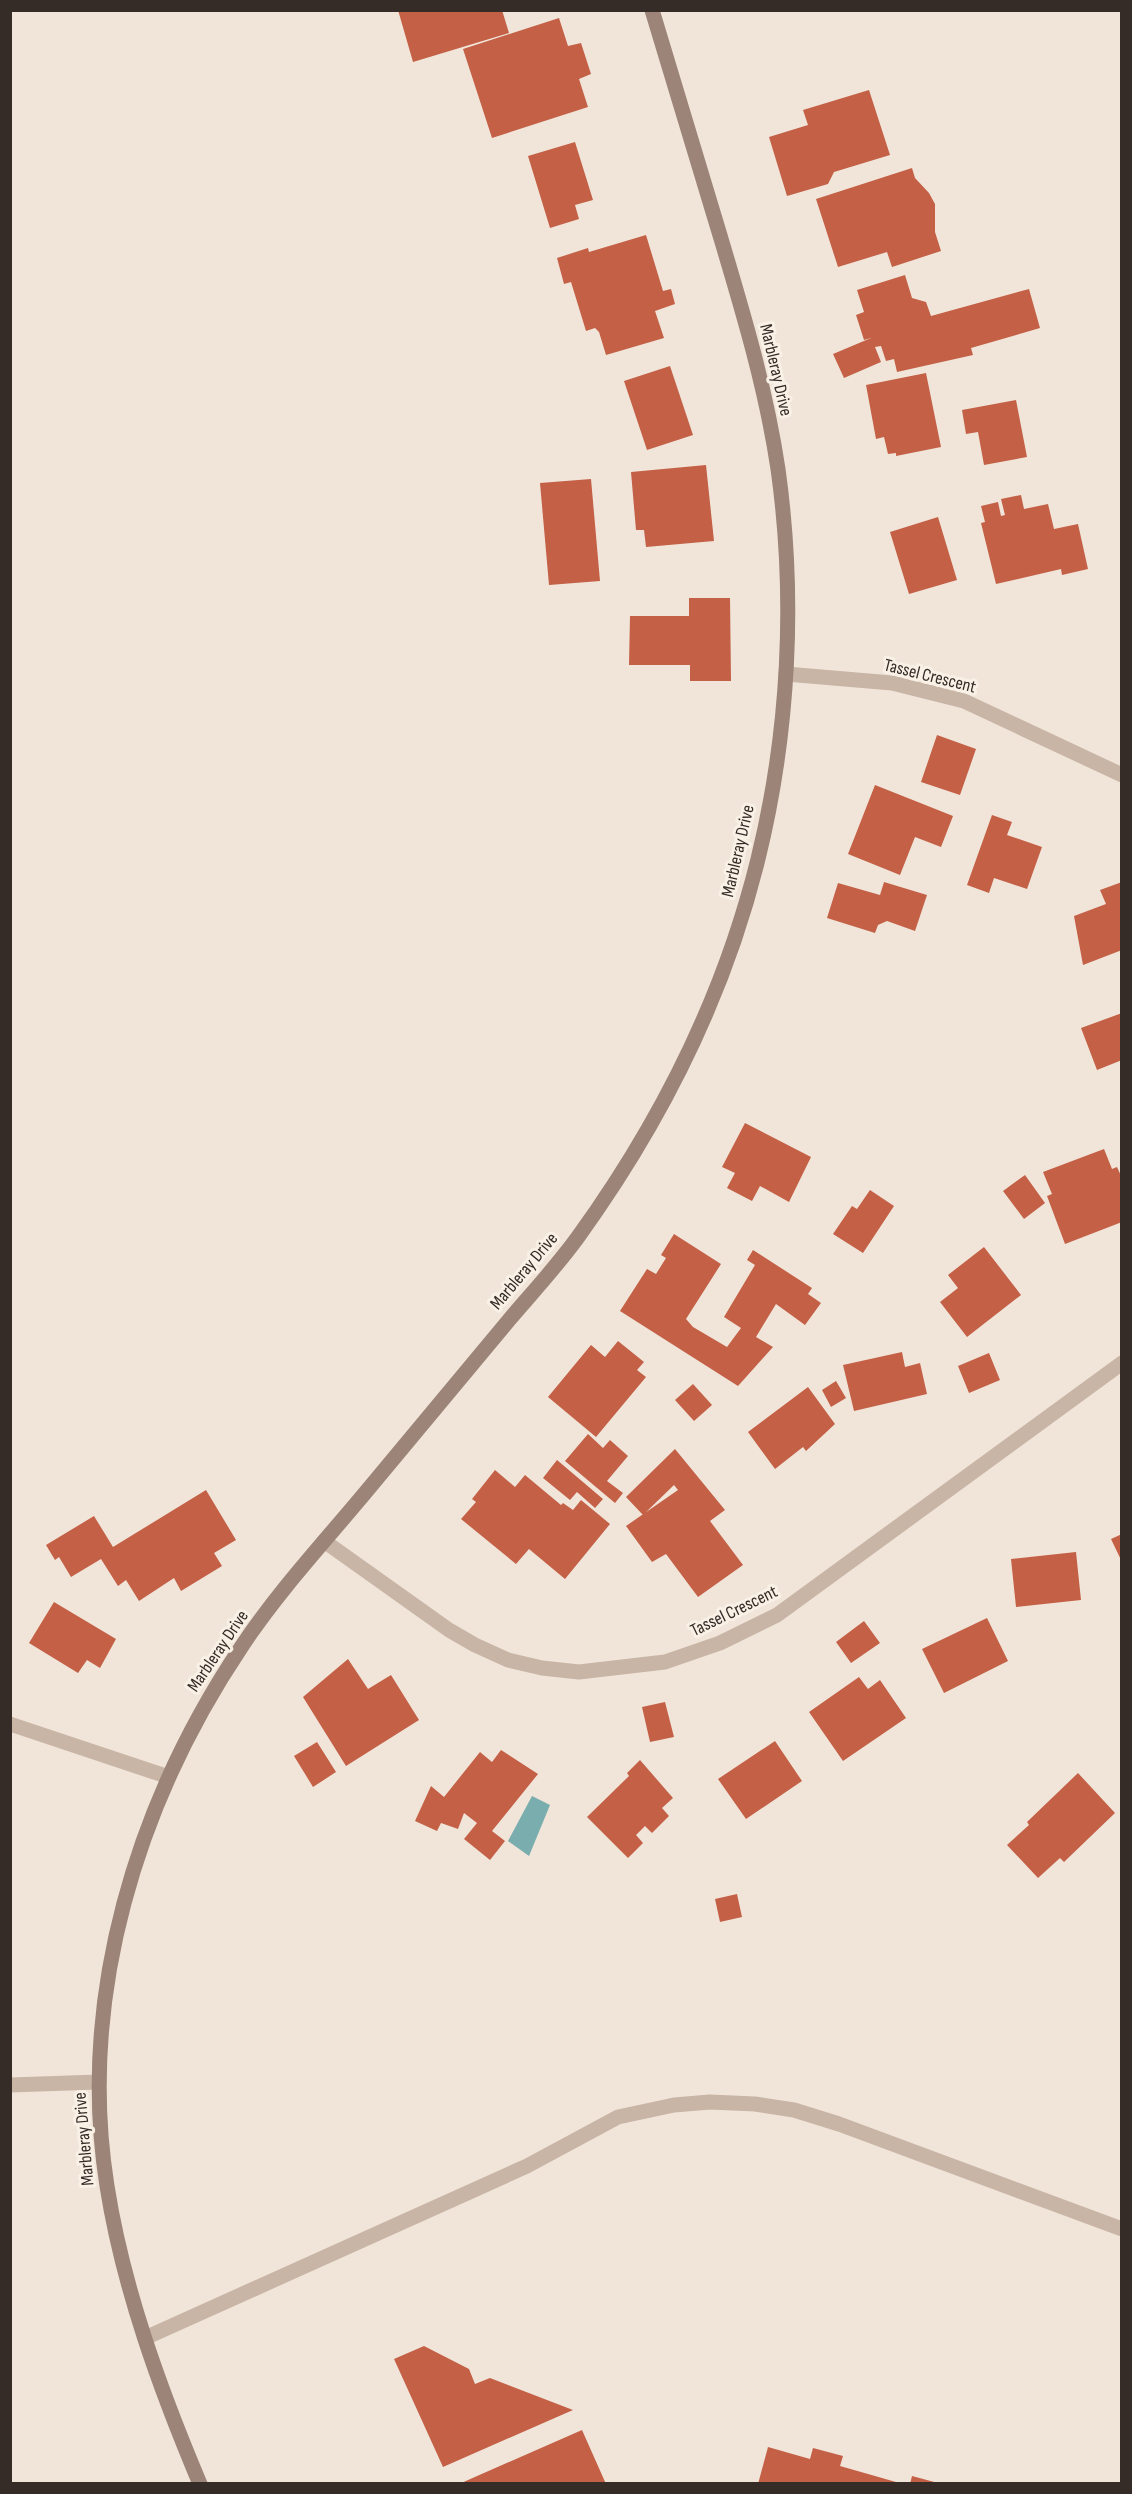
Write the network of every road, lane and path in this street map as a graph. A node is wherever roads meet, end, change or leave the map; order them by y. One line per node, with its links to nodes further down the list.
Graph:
1 (652, 10): 2 (street, Marbleray Drive)
2 (786, 674): 3 (street, Tassel Crescent); 5 (street, Marbleray Drive)
3 (1122, 775)
4 (1122, 1363): 5 (street, Tassel Crescent)
5 (324, 1541): 7 (street, Marbleray Drive)
6 (10, 1724): 7 (street)
7 (169, 1777): 8 (street, Marbleray Drive)
8 (99, 2082): 9 (street); 11 (street, Marbleray Drive)
9 (10, 2085)
10 (1122, 2229): 11 (street)
11 (145, 2338): 12 (street, Marbleray Drive)
12 (200, 2484)

